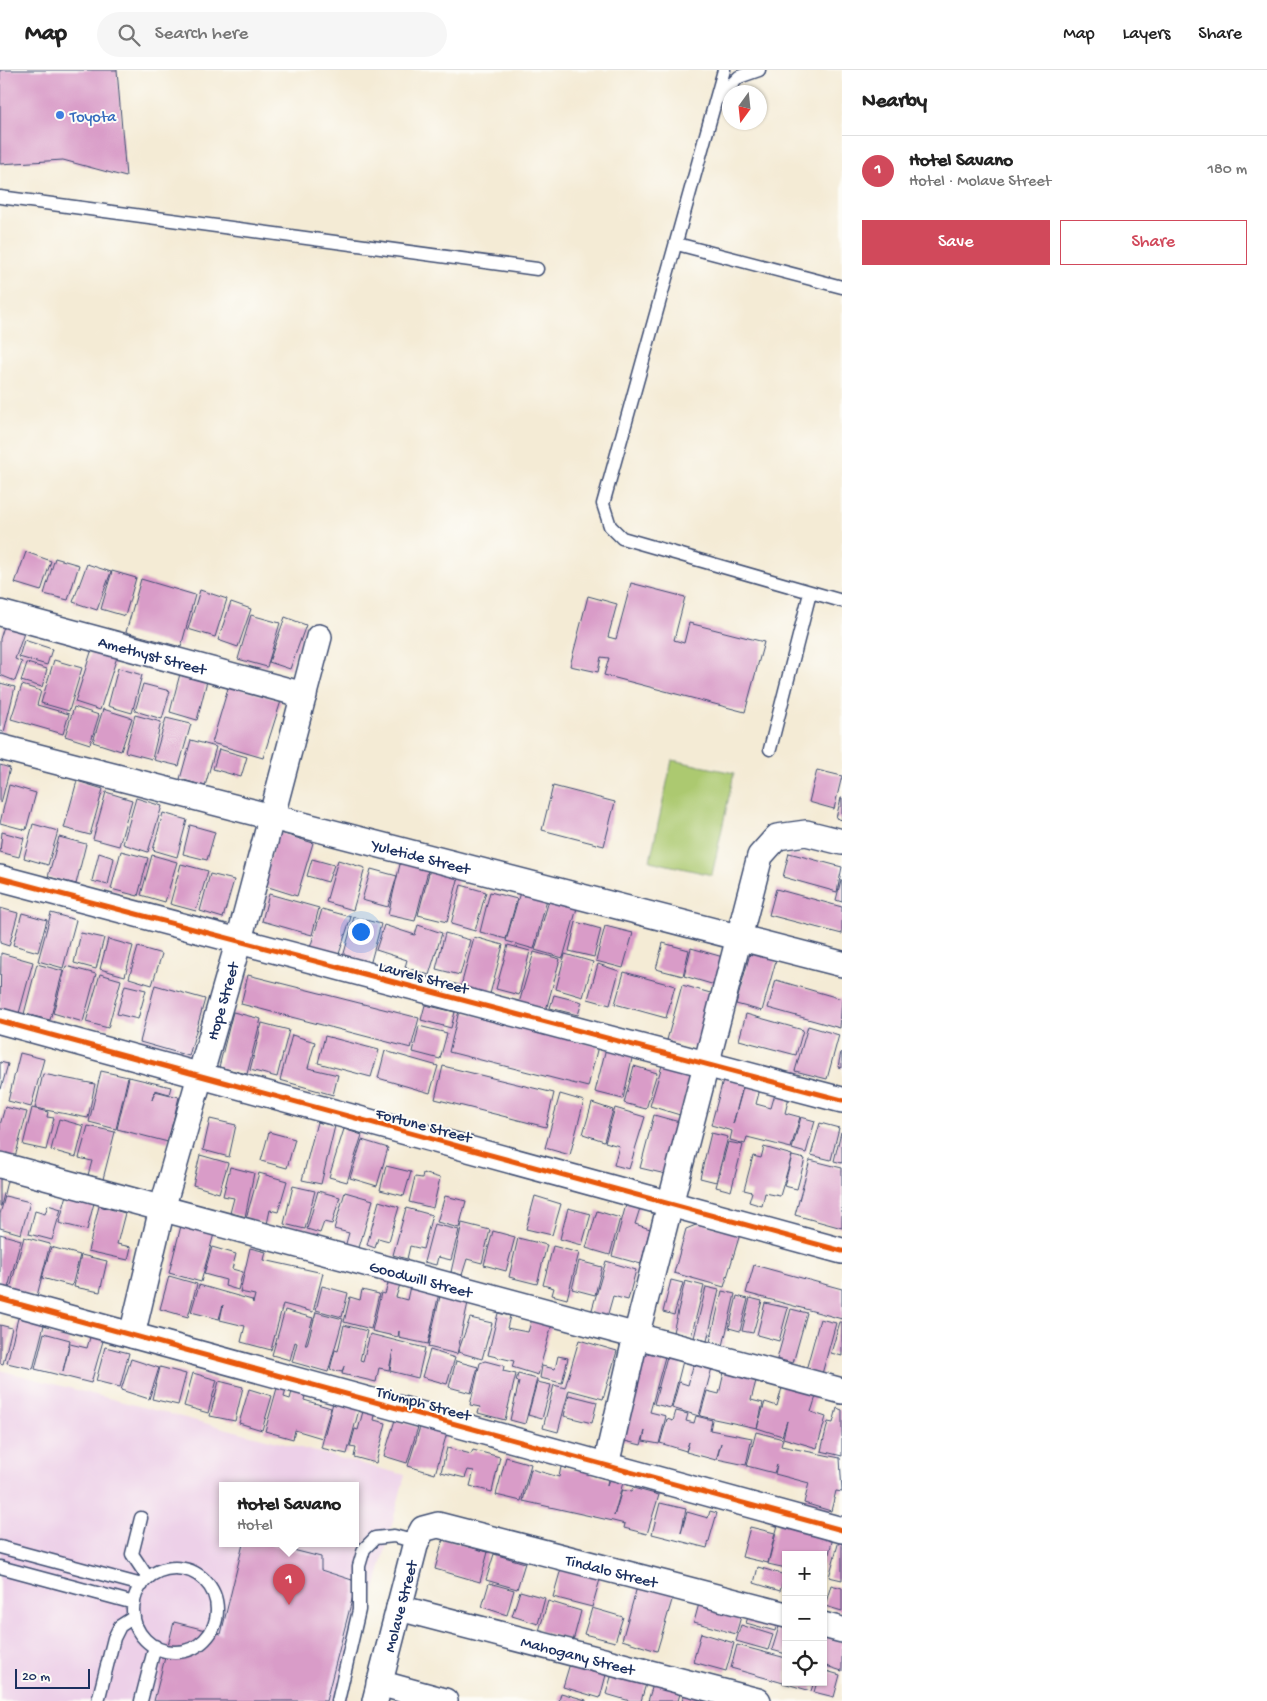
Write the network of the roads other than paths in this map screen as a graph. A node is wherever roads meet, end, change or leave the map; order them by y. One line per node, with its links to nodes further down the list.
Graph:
1 (724, 70): 3 (lane)
2 (759, 70): 3 (lane)
3 (716, 100): 5 (lane)
4 (0, 197): 6 (lane)
5 (677, 244): 7 (lane); 8 (lane)
6 (537, 269)
7 (842, 287)
8 (810, 593): 9 (lane); 14 (lane)
9 (842, 601)
10 (0, 613): 12 (street, Amethyst Street)
11 (319, 637): 12 (street, Hope Street)
12 (304, 695): 15 (street, Hope Street)
13 (0, 747): 15 (street, Yuletide Street)
14 (770, 749)
15 (272, 817): 18 (street, Yuletide Street); 19 (street, Hope Street)
16 (842, 842): 18 (street)
17 (0, 878): 19 (street, Laurels Street)
18 (739, 938): 20 (street, Yuletide Street); 22 (street)
19 (239, 940): 22 (street, Laurels Street); 23 (street, Hope Street)
20 (842, 964)
21 (0, 1021): 23 (street, Fortune Street)
22 (706, 1064): 24 (street, Laurels Street); 26 (street)
23 (200, 1076): 26 (street, Fortune Street); 27 (street, Hope Street)
24 (842, 1100)
25 (0, 1165): 27 (street, Goodwill Street)
26 (671, 1204): 28 (street, Fortune Street); 31 (street)
27 (162, 1209): 30 (street, Hope Street); 31 (street, Goodwill Street)
28 (842, 1251)
29 (0, 1299): 30 (street, Triumph Street)
30 (132, 1335): 33 (street, Triumph Street)
31 (636, 1336): 32 (street, Goodwill Street); 33 (street)
32 (842, 1391)
33 (606, 1465): 36 (street, Triumph Street)
34 (141, 1518): 40 (lane)
35 (438, 1525): 37 (street, Molave Street); 43 (street, Tindalo Street)
36 (842, 1530)
37 (416, 1542): 42 (street, Molave Street); 51 (lane)
38 (0, 1547): 40 (lane)
39 (0, 1568): 41 (lane)
40 (145, 1582): 41 (lane); 47 (lane)
41 (134, 1603): 44 (lane)
42 (399, 1608): 48 (street, Molave Street); 53 (street, Mahogany Street)
43 (782, 1615)
44 (134, 1617): 47 (lane); 49 (lane)
45 (827, 1626): 46 (street)
46 (842, 1630)
47 (155, 1646): 50 (lane)
48 (377, 1692): 52 (street)
49 (98, 1701)
50 (142, 1701)
51 (338, 1701)
52 (445, 1701)
53 (758, 1701)

